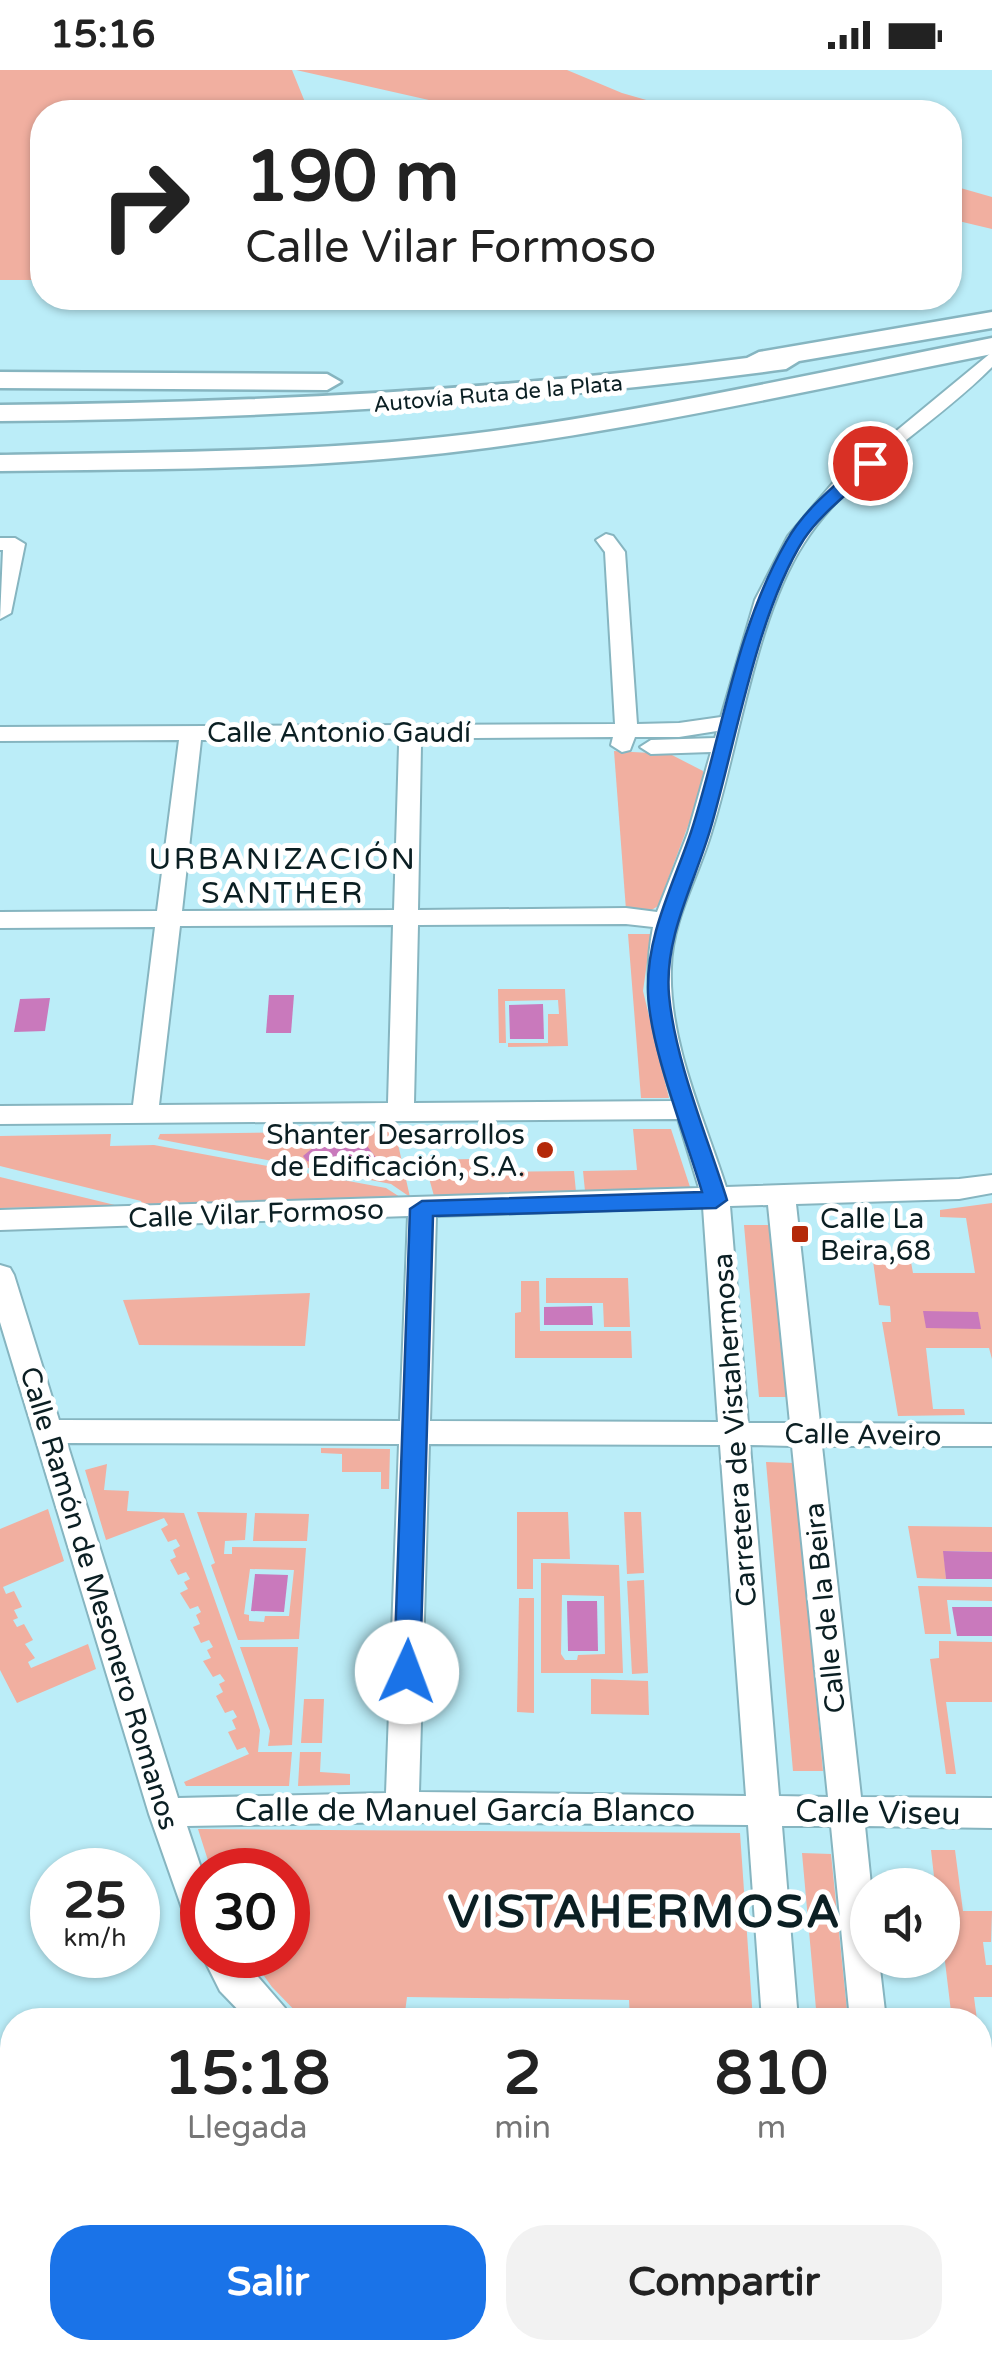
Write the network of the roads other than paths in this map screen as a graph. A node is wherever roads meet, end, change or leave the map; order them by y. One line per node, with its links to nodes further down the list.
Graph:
1 (992, 322): 3 (highway); 4 (highway, Autovía Ruta de la Plata)
2 (991, 352): 5 (highway, Autovía Ruta de la Plata); 6 (highway); 10 (street, Carretera de Vistahermosa)
3 (0, 380)
4 (0, 414)
5 (0, 434)
6 (0, 464)
7 (606, 540): 12 (street)
8 (8, 544): 9 (street)
9 (0, 612)
10 (728, 733): 13 (street, Calle Antonio Gaudí); 17 (street, Carretera de Vistahermosa)
11 (0, 734): 14 (street, Calle Antonio Gaudí)
12 (624, 738): 13 (street, Calle Antonio Gaudí); 14 (street, Calle Antonio Gaudí); 15 (street, Calle Antonio Gaudí)
13 (673, 739): 17 (street, Calle Antonio Gaudí)
14 (190, 740): 15 (street, Calle Antonio Gaudí); 16 (street, Calle Antonio Gaudí); 20 (street)
15 (410, 746): 18 (street)
16 (0, 749)
17 (719, 767): 21 (street, Carretera de Vistahermosa)
18 (406, 917): 20 (street); 21 (street); 23 (street)
19 (0, 920): 20 (street)
20 (169, 920): 24 (street)
21 (666, 921): 22 (street, Carretera de Vistahermosa)
22 (689, 1110): 23 (street); 28 (street, Carretera de Vistahermosa)
23 (401, 1111): 24 (street)
24 (145, 1113): 25 (street)
25 (0, 1115)
26 (992, 1184): 27 (street, Calle Vilar Formoso)
27 (781, 1196): 28 (street, Calle Vilar Formoso); 34 (street, Calle de la Beira)
28 (716, 1200): 29 (street, Calle Vilar Formoso); 33 (street, Carretera de Vistahermosa)
29 (422, 1209): 30 (street, Calle Vilar Formoso); 35 (street)
30 (0, 1220)
31 (0, 1274): 32 (street, Calle Ramón de Mesonero Romanos)
32 (50, 1431): 35 (street, Calle Aveiro); 41 (street, Calle Ramón de Mesonero Romanos)
33 (734, 1433): 34 (street, Calle Aveiro); 35 (street, Calle Aveiro); 38 (street, Carretera de Vistahermosa)
34 (804, 1433): 36 (street, Calle Aveiro); 39 (street, Calle de la Beira)
35 (415, 1434): 37 (street)
36 (992, 1435)
37 (402, 1807): 38 (street, Calle de Manuel García Blanco); 41 (street, Calle de Manuel García Blanco)
38 (764, 1810): 39 (street, Calle Viseu); 45 (street, Carretera de Vistahermosa)
39 (847, 1813): 40 (street, Calle Viseu); 46 (street, Calle de la Beira)
40 (992, 1813)
41 (166, 1814): 42 (street, Calle Ramón de Mesonero Romanos)
42 (180, 1855)
43 (232, 1978): 44 (street)
44 (261, 2008)
45 (779, 2008)
46 (867, 2008)

